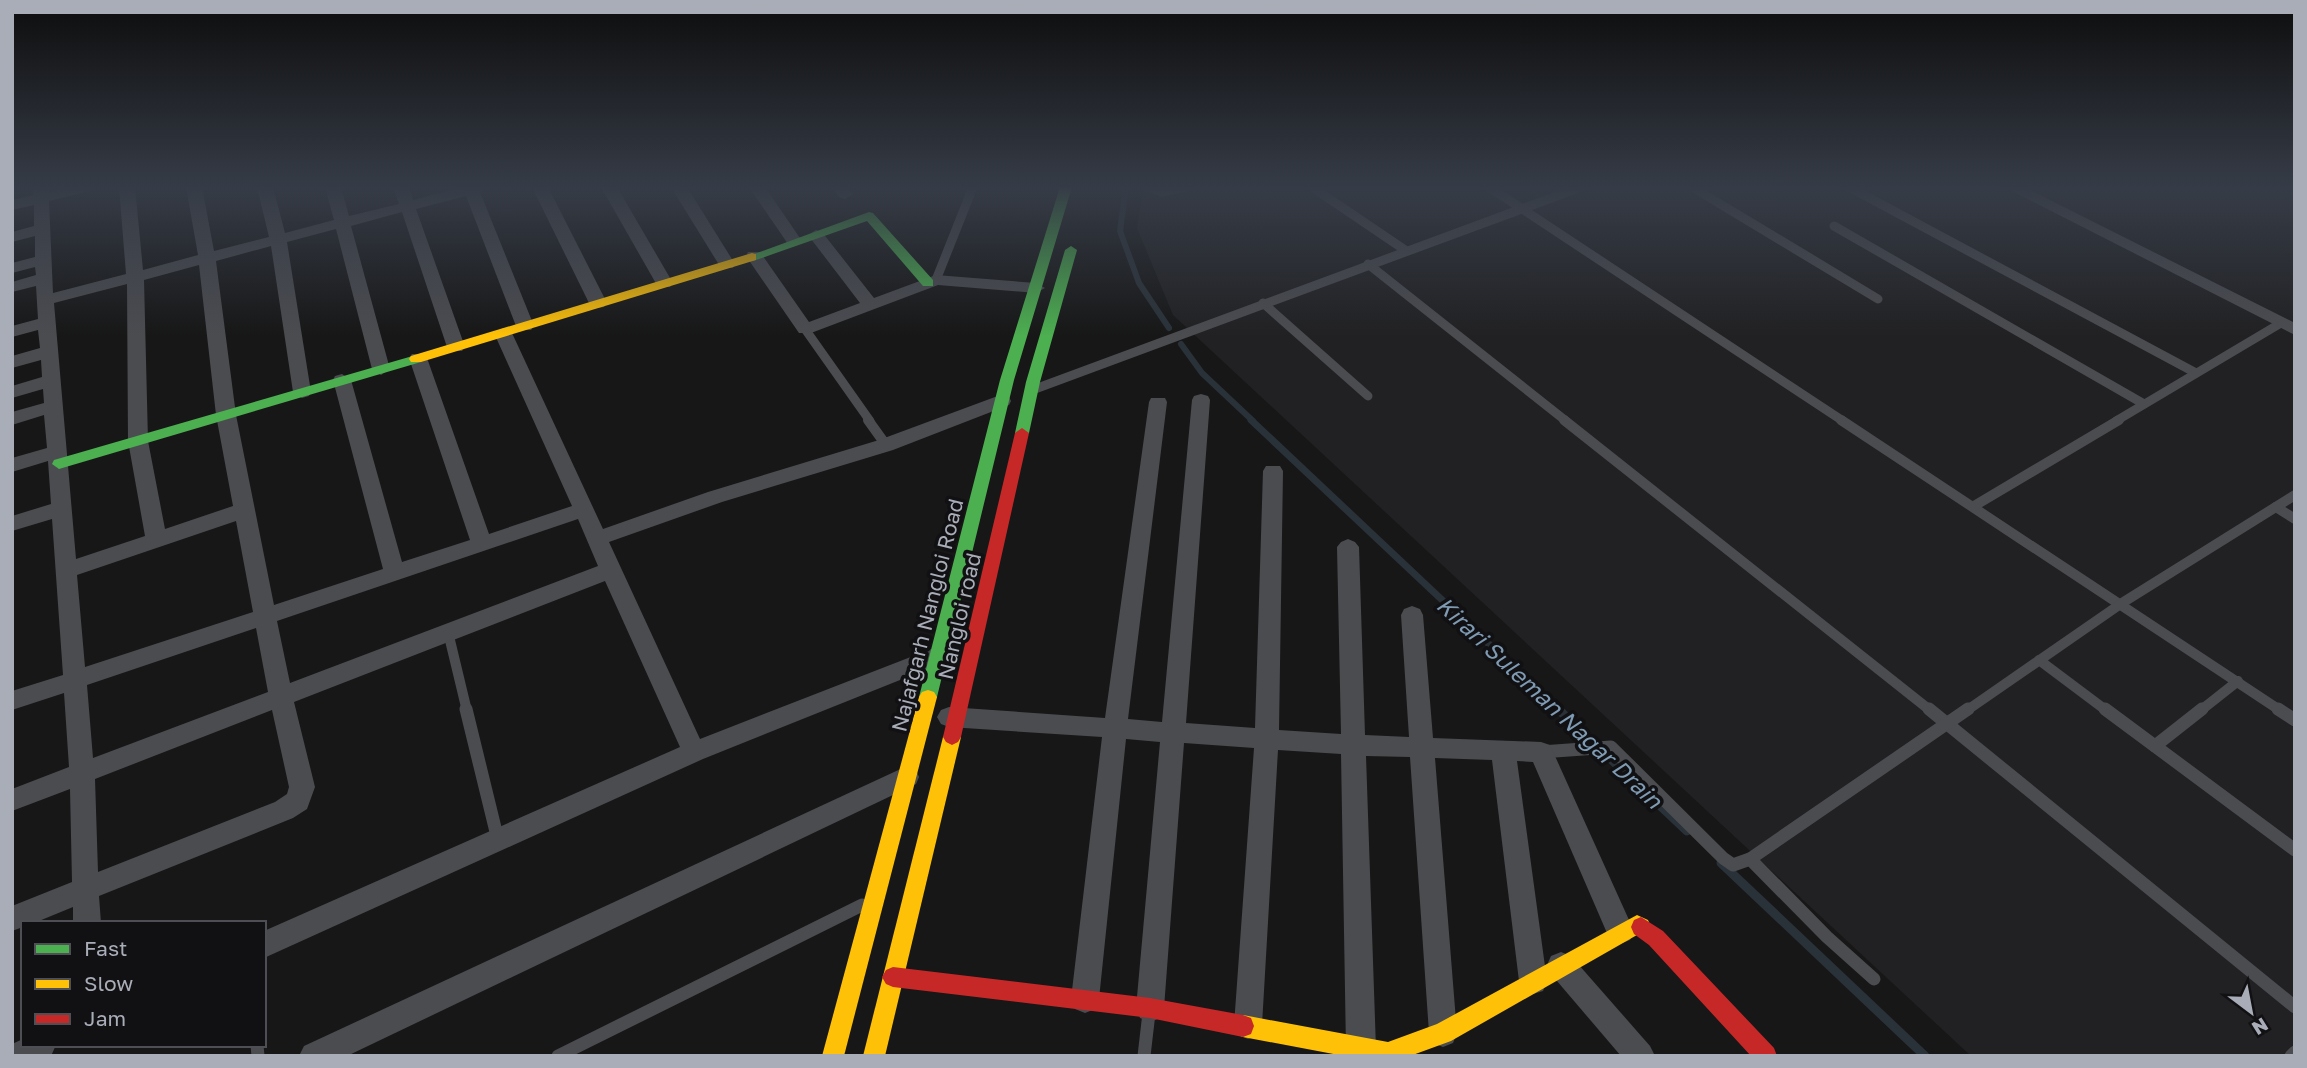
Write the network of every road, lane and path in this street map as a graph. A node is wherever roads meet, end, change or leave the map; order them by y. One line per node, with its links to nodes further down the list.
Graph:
1 (43, 237): 33 (street)
2 (131, 237): 34 (street)
3 (203, 237): 29 (street)
4 (286, 237): 25 (street)
5 (348, 237): 54 (street)
6 (419, 237): 50 (street)
7 (492, 237): 45 (street)
8 (565, 237): 41 (street)
9 (637, 237): 36 (street)
10 (710, 237): 30 (street)
11 (791, 237): 26 (street)
12 (809, 237): 26 (main road)
13 (817, 237): 43 (street)
14 (889, 237): 35 (main road)
15 (952, 237): 35 (lane)
16 (1051, 237): 38 (main road, Najafgarh Nangloi Road)
17 (1073, 237): 60 (main road, Nangloi road)
18 (1386, 237): 27 (lane)
19 (1442, 237): 27 (lane)
20 (1566, 237): 74 (lane)
21 (1775, 237): 39 (lane)
22 (1853, 237): 64 (lane)
23 (1942, 237): 55 (lane)
24 (2110, 237): 46 (street)
25 (278, 239): 29 (street); 59 (street)
26 (794, 241): 28 (main road)
27 (1405, 250): 31 (lane)
28 (754, 256): 30 (main road); 47 (street)
29 (207, 258): 34 (street); 66 (street)
30 (727, 264): 36 (main road)
31 (1368, 264): 42 (lane); 102 (lane)
32 (12, 268): 33 (street)
33 (44, 269): 37 (street); 40 (street)
34 (135, 277): 40 (street); 68 (street)
35 (932, 281): 38 (street); 43 (street)
36 (664, 284): 41 (main road)
37 (12, 287)
38 (1036, 288): 60 (main road, Najafgarh Nangloi Road)
39 (1878, 299)
40 (45, 300): 44 (street)
41 (598, 303): 45 (main road)
42 (1263, 303): 60 (lane); 61 (lane)
43 (871, 305): 47 (street)
44 (47, 322): 48 (street); 51 (street)
45 (525, 326): 49 (main road)
46 (2288, 327): 55 (lane)
47 (805, 328): 69 (lane)
48 (12, 332)
49 (503, 333): 50 (main road); 78 (street)
50 (456, 346): 52 (main road)
51 (50, 351): 53 (street); 56 (street)
52 (418, 358): 54 (main road); 83 (street)
53 (12, 362)
54 (381, 369): 57 (main road)
55 (2196, 373): 64 (lane)
56 (52, 380): 58 (street); 65 (street)
57 (342, 380): 59 (main road); 87 (street)
58 (12, 392)
59 (302, 392): 66 (main road)
60 (1016, 396): 69 (street); 92 (main road, Nangloi road); 93 (main road, Najafgarh Nangloi Road)
61 (1367, 396)
62 (1201, 400): 104 (street)
63 (1158, 401): 103 (street)
64 (2144, 404): 74 (lane)
65 (54, 406): 67 (street); 70 (street)
66 (226, 415): 68 (main road); 77 (street)
67 (12, 419)
68 (138, 440): 70 (main road); 82 (street)
69 (886, 445): 81 (street)
70 (59, 457): 71 (street); 76 (street)
71 (12, 465)
72 (1273, 471): 105 (street)
73 (2295, 495): 75 (lane)
74 (1974, 506): 88 (lane)
75 (2276, 507): 79 (lane); 88 (lane)
76 (63, 508): 80 (street); 85 (street)
77 (245, 510): 82 (street); 90 (street)
78 (583, 510): 81 (street); 83 (street)
79 (2295, 519)
80 (12, 524)
81 (596, 539): 86 (street)
82 (156, 540): 85 (street)
83 (482, 544): 87 (street)
84 (1348, 547): 106 (street)
85 (67, 570): 95 (street)
86 (610, 570): 91 (street); 110 (street)
87 (395, 574): 90 (street)
88 (2122, 603): 94 (lane); 96 (lane)
89 (1412, 615): 108 (street)
90 (266, 618): 95 (street); 97 (street)
91 (448, 632): 97 (street); 115 (lane)
92 (973, 648): 93 (street); 100 (main road, Nangloi road)
93 (940, 653): 99 (main road, Najafgarh Nangloi Road); 110 (street)
94 (2039, 660): 102 (lane); 107 (lane)
95 (73, 681): 98 (street); 112 (street)
96 (2238, 681): 101 (lane); 107 (lane)
97 (282, 696): 112 (street); 118 (street)
98 (12, 701)
99 (923, 716): 100 (street); 113 (main road, Najafgarh Nangloi Road)
100 (956, 718): 103 (street); 125 (main road, Nangloi road)
101 (2295, 720)
102 (1946, 723): 117 (lane); 129 (lane)
103 (1115, 729): 104 (street); 128 (street)
104 (1174, 733): 105 (street); 130 (street)
105 (1267, 739): 106 (street); 131 (street)
106 (1355, 745): 108 (street); 134 (street)
107 (2155, 746): 116 (lane)
108 (1420, 747): 109 (street); 132 (street)
109 (1503, 750): 111 (street); 127 (street)
110 (694, 752): 115 (street)
111 (1541, 752): 117 (lane); 122 (street)
112 (82, 773): 114 (street); 118 (street)
113 (907, 777): 119 (main road, Najafgarh Nangloi Road); 137 (street)
114 (12, 800)
115 (498, 840): 123 (street)
116 (2295, 850)
117 (1749, 859): 126 (lane)
118 (86, 889): 120 (street); 121 (street)
119 (874, 899): 138 (lane); 139 (main road, Najafgarh Nangloi Road)
120 (12, 919)
121 (87, 921)
122 (1620, 931): 124 (main road); 143 (main road)
123 (266, 944)
124 (1561, 965): 127 (main road); 142 (street)
125 (893, 977): 128 (main road); 140 (main road, Nangloi road)
126 (1874, 979)
127 (1533, 981): 132 (main road)
128 (1085, 999): 130 (main road)
129 (2295, 1007)
130 (1150, 1008): 131 (main road); 141 (lane)
131 (1248, 1025): 134 (main road)
132 (1443, 1033): 135 (main road)
133 (38, 1047): 136 (street)
134 (1362, 1049): 135 (main road)
135 (1389, 1054)
136 (19, 1056)
137 (314, 1056)
138 (558, 1056)
139 (833, 1056)
140 (874, 1056)
141 (1144, 1056)
142 (1640, 1056)
143 (1766, 1056)

